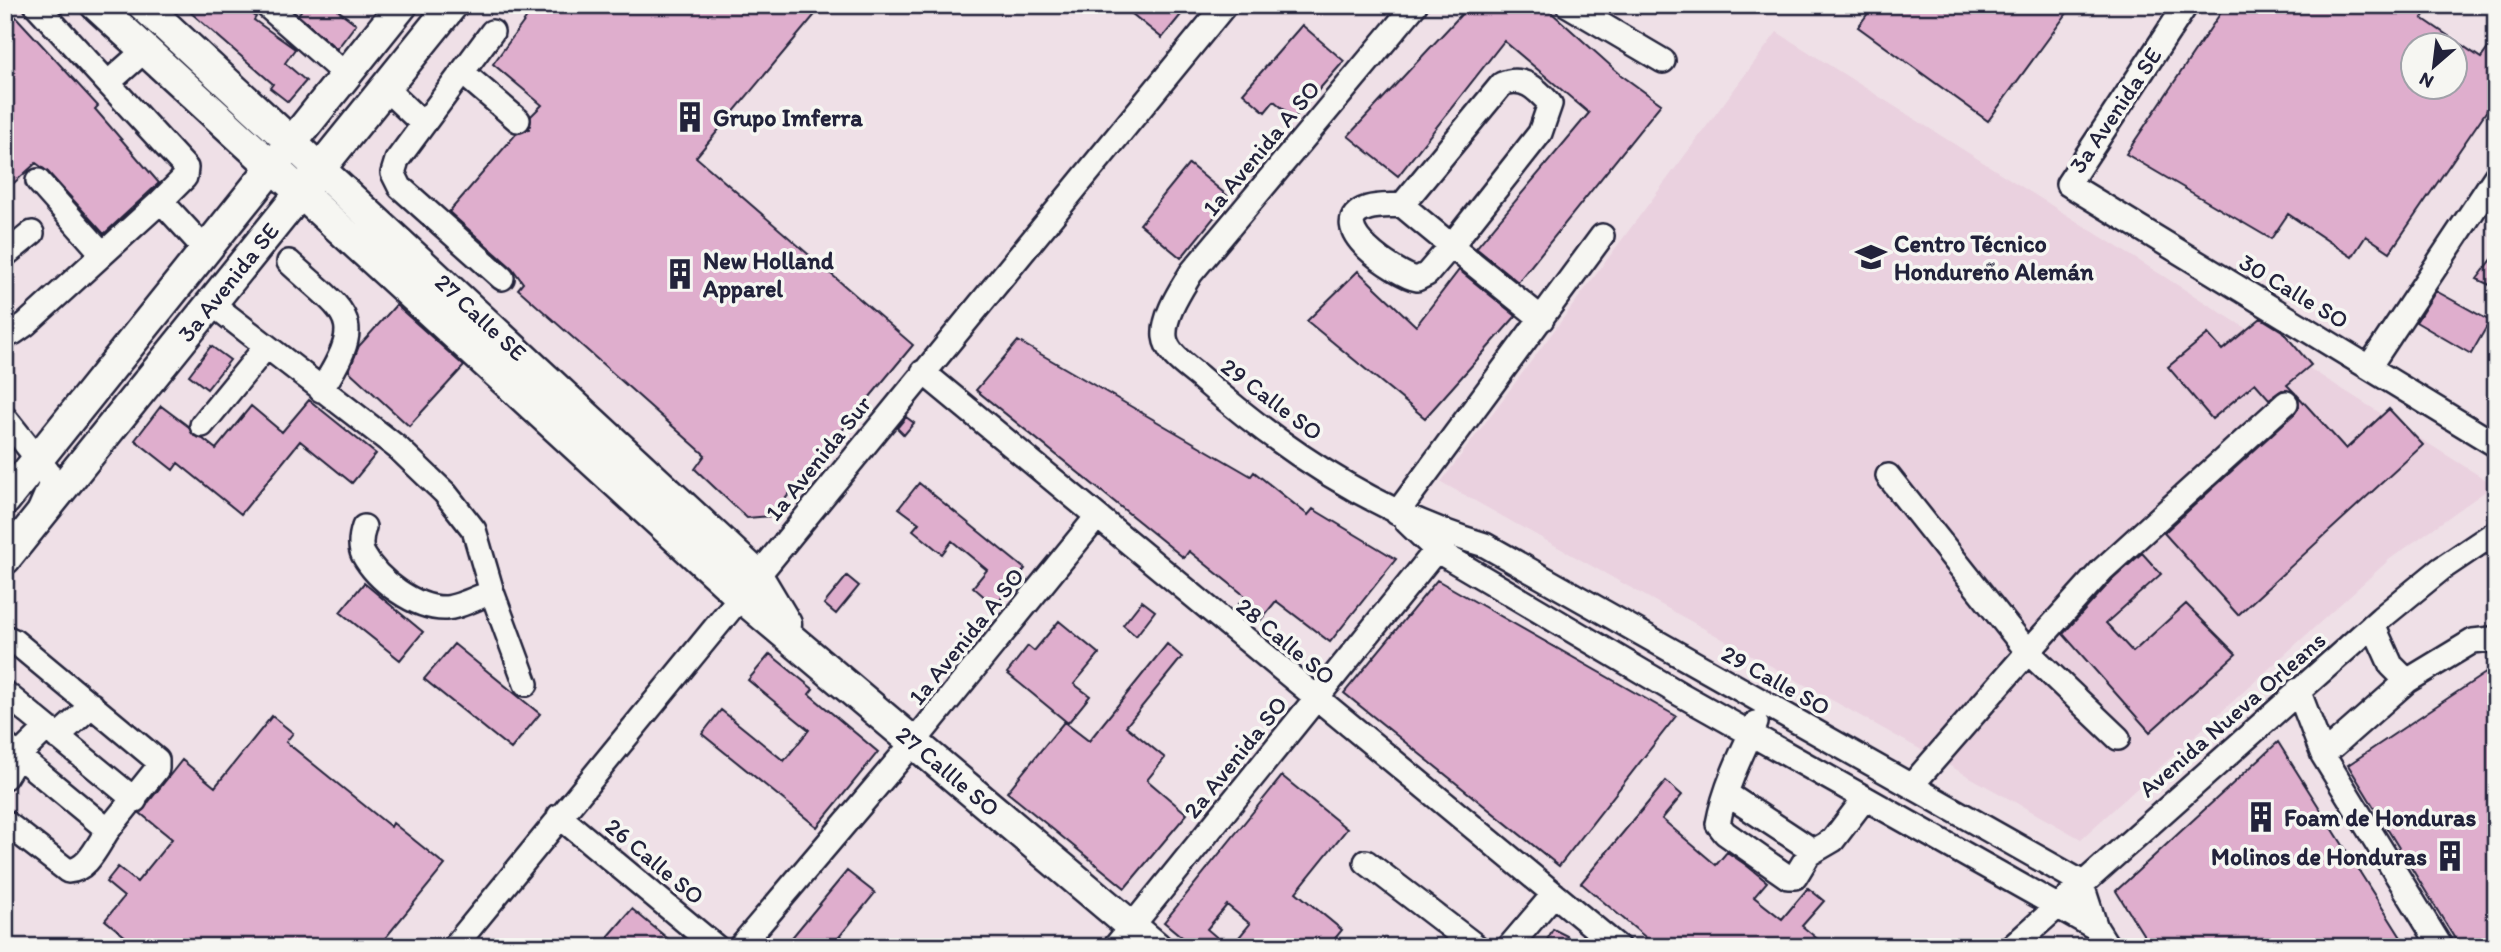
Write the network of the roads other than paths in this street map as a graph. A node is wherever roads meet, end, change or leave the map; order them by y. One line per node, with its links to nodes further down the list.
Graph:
1 (36, 5): 16 (street)
2 (96, 5): 12 (main road, 27 Calle SE)
3 (143, 5): 20 (main road, 27 Calle SE)
4 (266, 5): 15 (street)
5 (402, 5): 15 (main road, 3a Avenida SE)
6 (452, 5): 17 (main road, 3a Avenida SE)
7 (1225, 5): 43 (street, 1a Avenida Sur)
8 (1415, 5): 40 (street, 1a Avenida A SO)
9 (1568, 5): 13 (street)
10 (2186, 5): 25 (street, 3a Avenida SE)
11 (492, 32): 14 (street)
12 (145, 50): 16 (street); 21 (main road, 27 Calle SE)
13 (1663, 61)
14 (462, 72): 18 (street); 19 (street)
15 (346, 75): 20 (main road, 3a Avenida SE)
16 (109, 82): 27 (street)
17 (385, 88): 19 (street); 22 (main road, 3a Avenida SE)
18 (518, 120)
19 (423, 124): 36 (street)
20 (293, 141): 21 (main road, 3a Avenida SE); 22 (main road, 27 Calle SE)
21 (272, 167): 26 (main road, 27 Calle SE); 32 (main road, 3a Avenida SE)
22 (320, 167): 26 (main road, 3a Avenida SE); 59 (main road, 27 Calle SE)
23 (2496, 176): 42 (street)
24 (38, 181): 33 (street)
25 (2068, 181): 42 (street, 30 Calle SO)
26 (300, 192): 37 (main road, 3a Avenida SE); 59 (main road, 27 Calle SE)
27 (161, 201): 32 (street); 33 (street)
28 (1402, 205): 31 (street); 31 (street); 31 (street)
29 (32, 233): 34 (street)
30 (1602, 236): 38 (street)
31 (1451, 246): 38 (street)
32 (206, 250): 49 (main road, 3a Avenida SE)
33 (102, 253): 39 (street)
34 (5, 255)
35 (289, 262): 44 (street)
36 (502, 278)
37 (212, 303): 41 (street); 54 (main road, 3a Avenida SE)
38 (1542, 319): 52 (street)
39 (5, 333)
40 (1165, 335): 52 (street, 29 Calle SO)
41 (265, 348): 44 (street); 47 (street)
42 (2369, 367): 48 (street, 30 Calle SO)
43 (923, 372): 53 (street, 28 Calle SO); 59 (street, 1a Avenida Sur)
44 (321, 390): 60 (street)
45 (2286, 403): 65 (street)
46 (5, 418): 49 (street)
47 (202, 425)
48 (2496, 445)
49 (39, 458): 51 (main road, 3a Avenida SE); 54 (street)
50 (1888, 476): 65 (street)
51 (6, 496)
52 (1397, 513): 57 (street, 29 Calle SO)
53 (1096, 517): 72 (street, 28 Calle SO); 78 (street, 1a Avenida A SO)
54 (33, 524): 58 (main road, 3a Avenida SE)
55 (364, 527): 60 (street)
56 (2496, 532): 61 (street, Avenida Nueva Orleans)
57 (1442, 542): 66 (street, 29 Calle SO); 71 (street, 29 Calle SO); 72 (street, 2a Avenida SO)
58 (5, 559)
59 (748, 584): 64 (main road, 27 Calle SE); 86 (street, 1a Avenida Sur)
60 (492, 592): 68 (street)
61 (2372, 625): 67 (street); 69 (street, Avenida Nueva Orleans)
62 (5, 637): 74 (street)
63 (2496, 643): 67 (street)
64 (799, 645): 78 (main road, 27 Callle SO)
65 (2028, 652): 77 (street); 82 (street)
66 (1697, 666): 71 (street); 73 (street, 29 Calle SO)
67 (2407, 681): 80 (street)
68 (526, 684)
69 (2298, 690): 80 (street); 91 (street, Avenida Nueva Orleans)
70 (5, 693): 75 (street)
71 (1680, 694): 76 (street, 29 Calle SO)
72 (1316, 699): 92 (street, 28 Calle SO); 94 (street, 2a Avenida SO)
73 (1765, 704): 76 (street); 82 (street, 29 Calle SO)
74 (92, 705): 75 (street); 85 (street)
75 (52, 732): 79 (street); 85 (street)
76 (1751, 734): 83 (street); 84 (street, 29 Calle SO)
77 (2118, 738)
78 (914, 742): 94 (main road, 27 Callle SO); 98 (street, 1a Avenida A SO)
79 (11, 751): 81 (street); 88 (street)
80 (2323, 755): 104 (street)
81 (5, 776)
82 (1911, 786): 91 (street, 29 Calle SO)
83 (1727, 794): 89 (street); 89 (street)
84 (1865, 798): 89 (street); 93 (street, 29 Calle SO)
85 (135, 800): 88 (street)
86 (559, 816): 96 (street, 1a Avenida Sur); 97 (street, 26 Calle SO)
87 (5, 822): 88 (street)
88 (108, 830)
89 (1809, 854)
90 (1366, 862): 100 (street)
91 (2081, 882): 93 (street, Avenida Nueva Orleans); 95 (street, 29 Calle SO)
92 (1554, 894): 101 (street); 102 (street, 28 Calle SO)
93 (2057, 905): 95 (street, 29 Calle SO); 103 (street, Avenida Nueva Orleans)
94 (1123, 937): 99 (main road, 27 Callle SO)
95 (2102, 937)
96 (454, 947)
97 (716, 947)
98 (740, 947)
99 (1156, 947)
100 (1478, 947)
101 (1509, 947)
102 (1618, 947)
103 (2012, 947)
104 (2441, 947)

